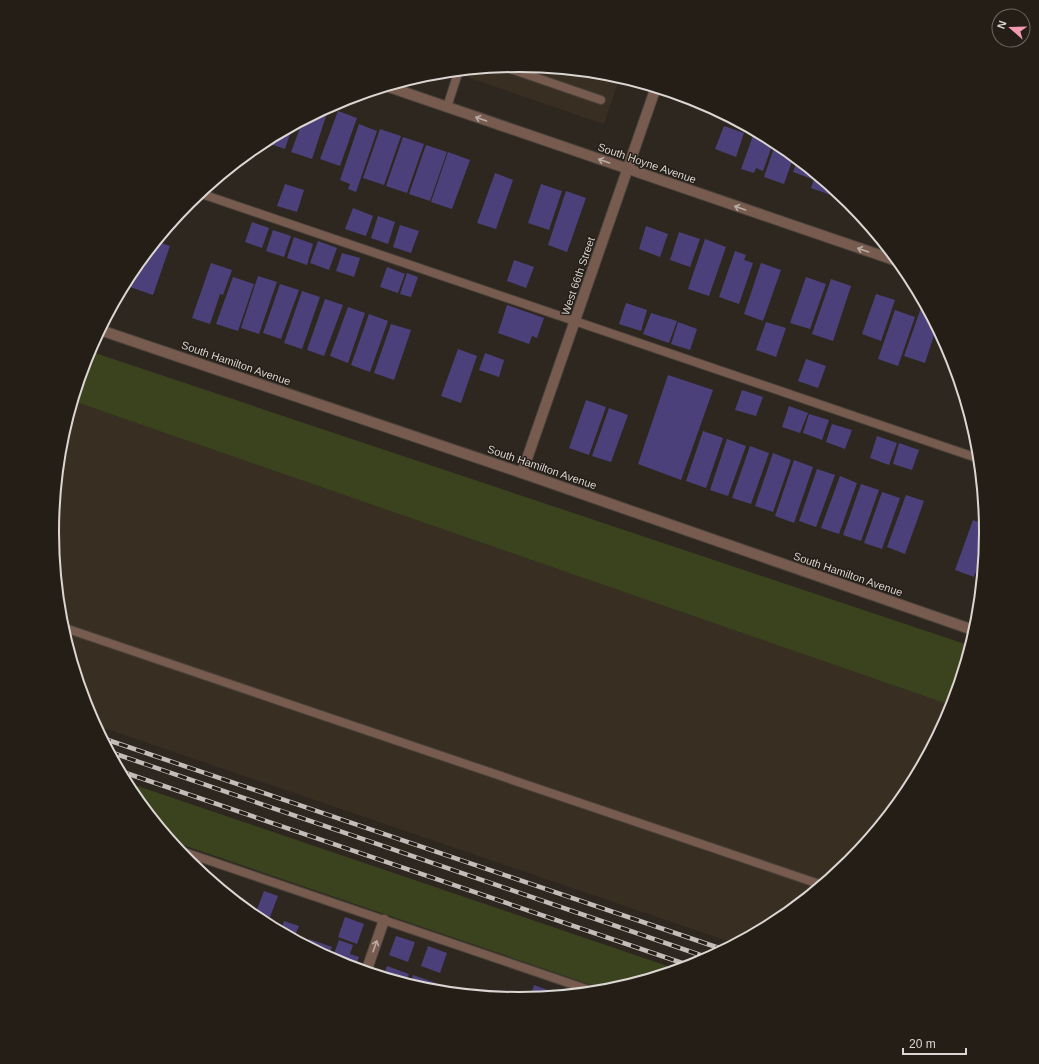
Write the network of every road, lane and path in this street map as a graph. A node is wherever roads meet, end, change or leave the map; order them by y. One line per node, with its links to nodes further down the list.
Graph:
1 (519, 72): 5 (lane)
2 (457, 75): 6 (lane)
3 (394, 89): 6 (street, South Hoyne Avenue)
4 (654, 92): 7 (street, West 66th Street)
5 (601, 100)
6 (447, 107): 7 (street, South Hoyne Avenue, one-way to 6)
7 (628, 169): 9 (street, South Hoyne Avenue, one-way to 7); 10 (street, West 66th Street)
8 (206, 195): 10 (lane)
9 (890, 258)
10 (575, 322): 12 (lane); 13 (street, West 66th Street)
11 (104, 332): 13 (street, South Hamilton Avenue)
12 (973, 457)
13 (522, 472): 14 (street, South Hamilton Avenue)
14 (969, 629)
15 (70, 630): 17 (lane)
16 (190, 854): 18 (lane)
17 (817, 883)
18 (384, 920): 19 (street, one-way to 18); 20 (lane)
19 (368, 967)
20 (583, 988)

